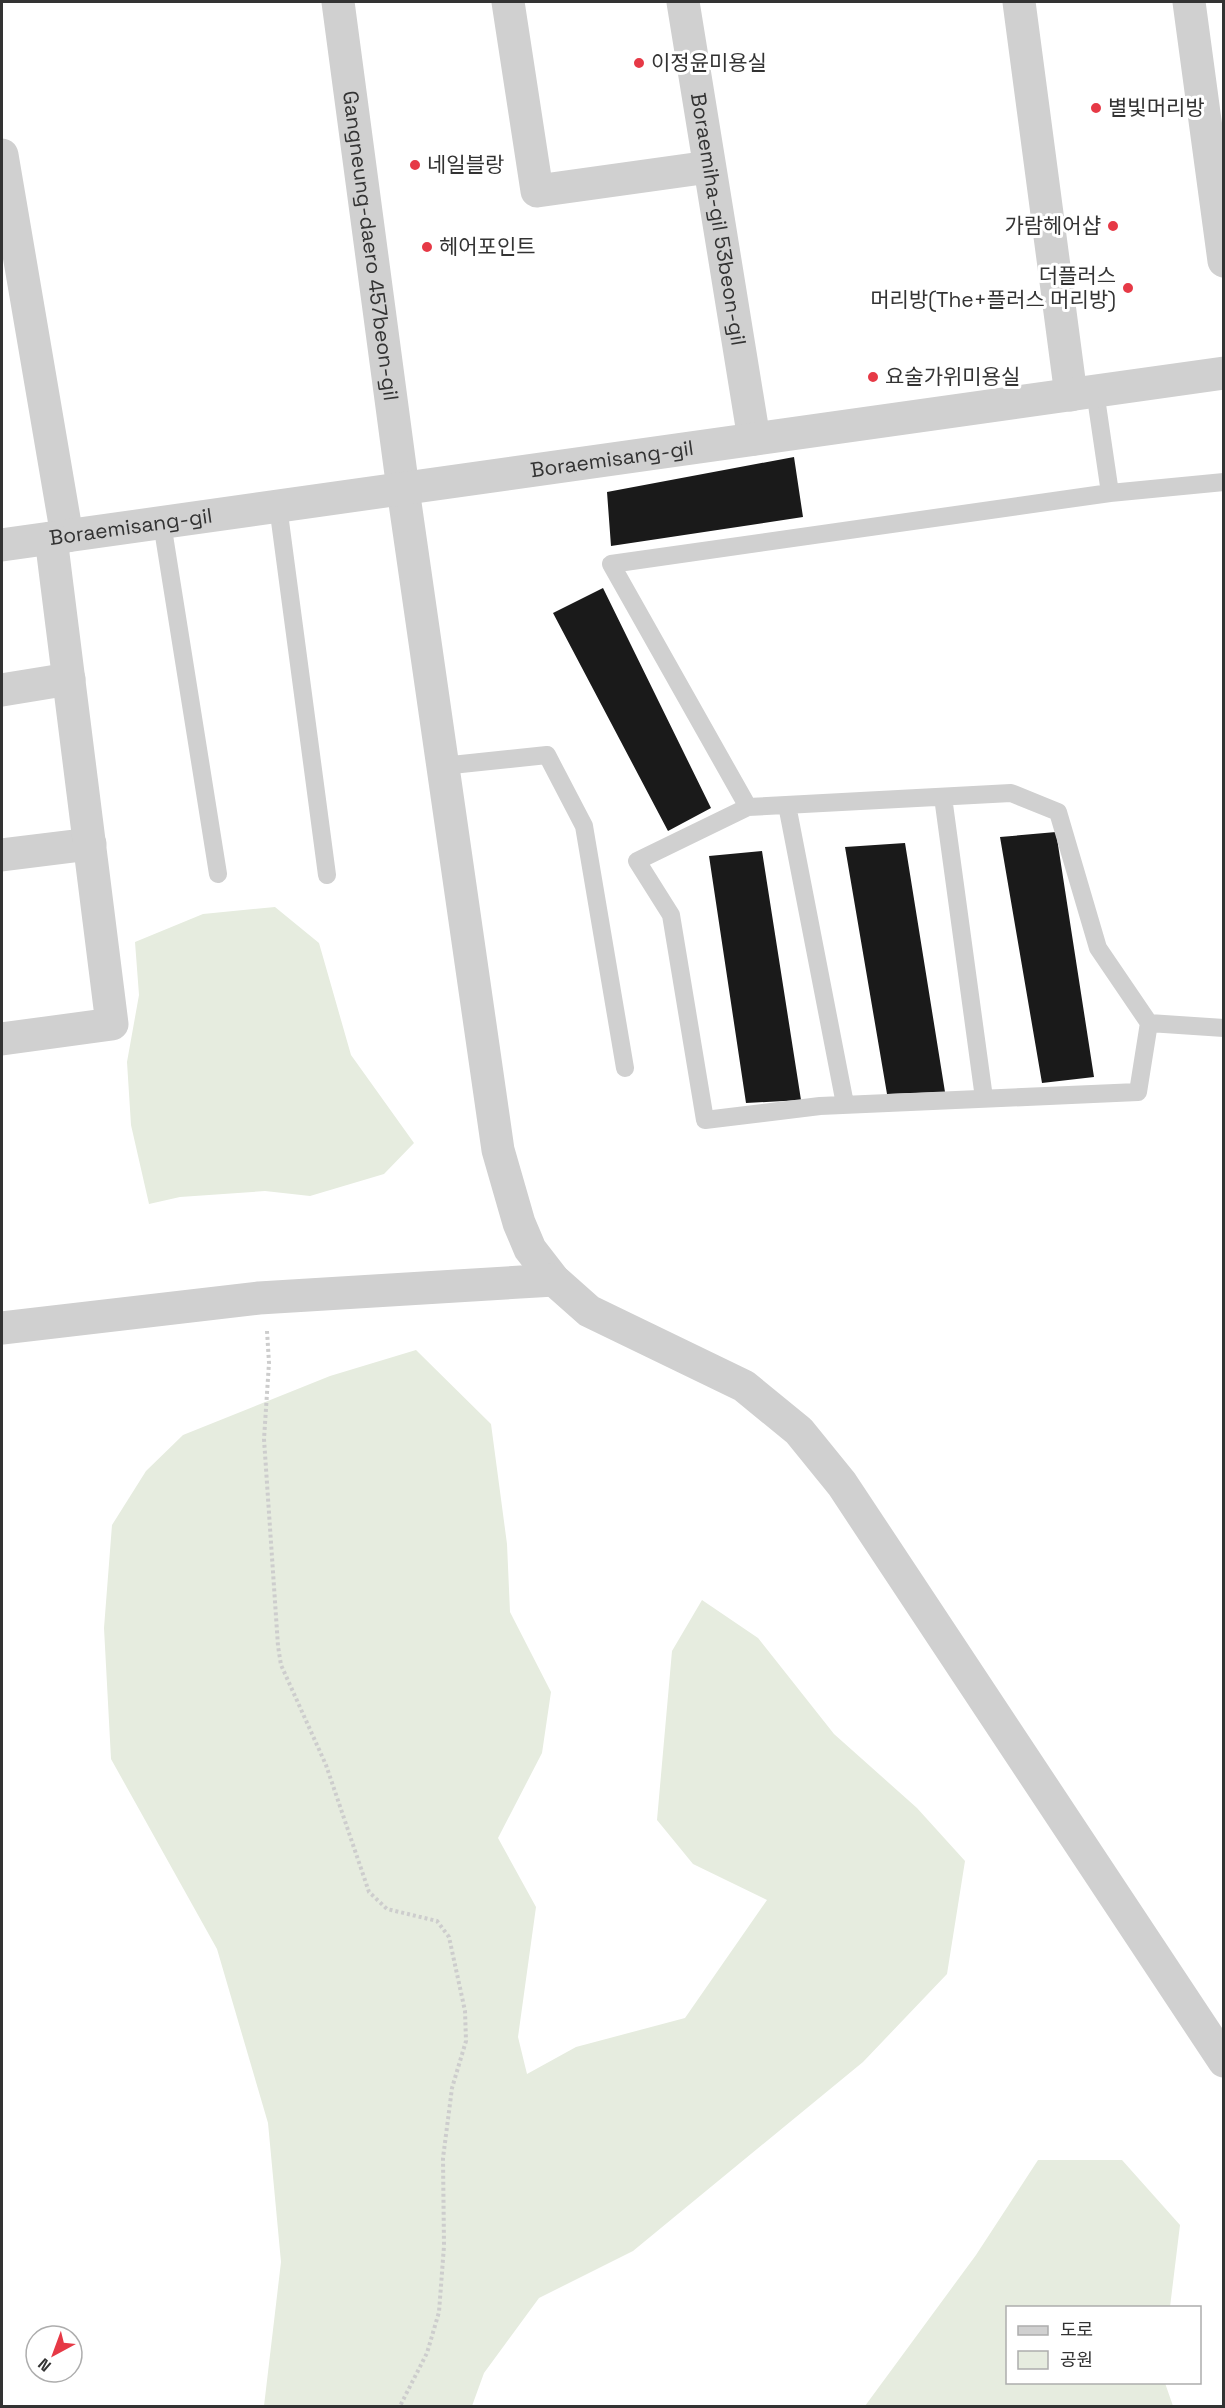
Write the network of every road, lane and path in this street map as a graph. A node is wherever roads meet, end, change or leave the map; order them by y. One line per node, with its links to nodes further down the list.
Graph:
1 (338, 2): 13 (street, Gangneung-daero 457beon-gil)
2 (508, 2): 7 (street)
3 (683, 2): 7 (street, Boraemiha-gil 53beon-gil)
4 (1019, 2): 10 (street)
5 (1189, 2): 8 (street)
6 (2, 155): 17 (street)
7 (709, 167): 11 (street, Boraemiha-gil 53beon-gil)
8 (1224, 261)
9 (1224, 373): 10 (street, Boraemisang-gil)
10 (1083, 393): 11 (street, Boraemisang-gil); 14 (lane)
11 (754, 439): 13 (street, Boraemisang-gil)
12 (1224, 482): 14 (lane)
13 (402, 489): 15 (street, Boraemisang-gil); 21 (street, Gangneung-daero 457beon-gil)
14 (1110, 493): 24 (lane)
15 (278, 506): 16 (street, Boraemisang-gil); 28 (lane)
16 (162, 523): 17 (street, Boraemisang-gil); 27 (lane)
17 (59, 537): 18 (street, Boraemisang-gil); 19 (street)
18 (2, 545)
19 (69, 679): 20 (street); 25 (street)
20 (2, 690)
21 (442, 766): 32 (lane); 35 (street, Gangneung-daero 457beon-gil)
22 (943, 797): 23 (lane); 29 (lane); 33 (lane)
23 (787, 805): 24 (lane); 34 (lane)
24 (748, 807): 34 (lane)
25 (90, 844): 26 (street); 31 (street)
26 (2, 855)
27 (218, 874)
28 (327, 874)
29 (1149, 1023): 30 (lane); 33 (lane)
30 (1224, 1028)
31 (2, 1039)
32 (625, 1068)
33 (984, 1098): 34 (lane)
34 (845, 1104)
35 (554, 1280): 36 (street); 38 (street, Gangneung-daero 457beon-gil)
36 (259, 1298): 37 (street); 39 (path)
37 (2, 1328)
38 (1224, 2061)
39 (400, 2406)

